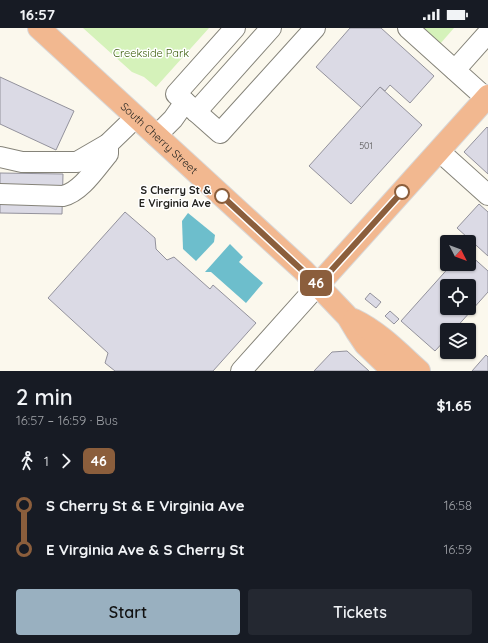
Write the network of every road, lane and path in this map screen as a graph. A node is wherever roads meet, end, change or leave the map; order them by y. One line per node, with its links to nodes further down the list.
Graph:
1 (39, 28): 10 (main road, South Cherry Street)
2 (235, 28): 9 (street)
3 (271, 28): 9 (street)
4 (315, 28): 9 (street)
5 (408, 28): 7 (street)
6 (488, 33): 7 (street)
7 (455, 70): 8 (street)
8 (487, 98): 13 (main road)
9 (190, 107): 11 (street)
10 (136, 117): 11 (main road, South Cherry Street); 12 (street)
11 (156, 136): 17 (main road, South Cherry Street)
12 (108, 144): 14 (street); 15 (street)
13 (439, 150): 16 (street); 17 (main road)
14 (0, 156)
15 (0, 194)
16 (488, 195)
17 (318, 285): 18 (main road, South Cherry Street); 19 (street)
18 (348, 316): 20 (main road, South Cherry Street); 21 (main road, South Cherry Street)
19 (241, 371)
20 (393, 371)
21 (419, 371)

